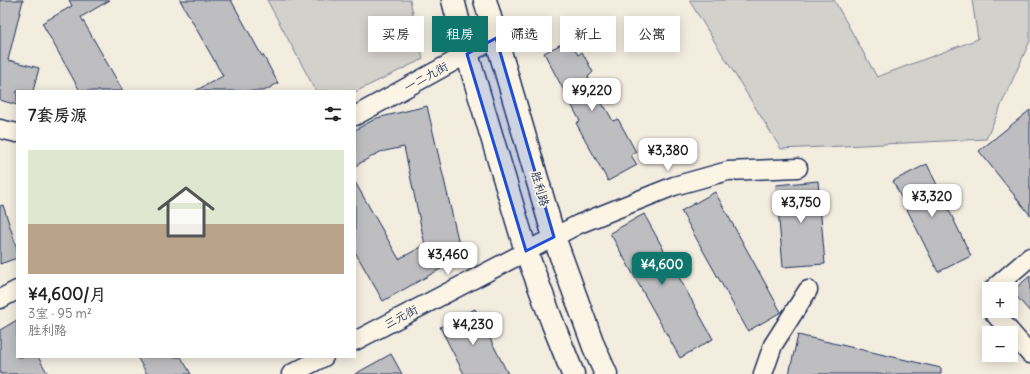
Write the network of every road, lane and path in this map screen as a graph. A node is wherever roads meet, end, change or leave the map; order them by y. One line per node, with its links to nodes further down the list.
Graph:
1 (453, 0): 5 (main road)
2 (485, 0): 3 (main road, 胜利路)
3 (496, 38): 5 (street, 一二九街)
4 (500, 52): 10 (main road, 胜利路)
5 (467, 54): 6 (street, 一二九街); 11 (main road)
6 (356, 115)
7 (0, 129): 8 (street)
8 (16, 133)
9 (798, 168): 10 (street, 三元街)
10 (554, 237): 11 (street, 三元街); 23 (main road, 胜利路)
11 (526, 251): 18 (street, 三元街); 22 (main road)
12 (1030, 257): 13 (street)
13 (1001, 282)
14 (808, 290): 24 (street)
15 (16, 291): 16 (street)
16 (0, 299)
17 (998, 318): 19 (street)
18 (356, 340)
19 (1030, 354)
20 (322, 358): 21 (street)
21 (292, 374)
22 (572, 374)
23 (606, 374)
24 (763, 374)

